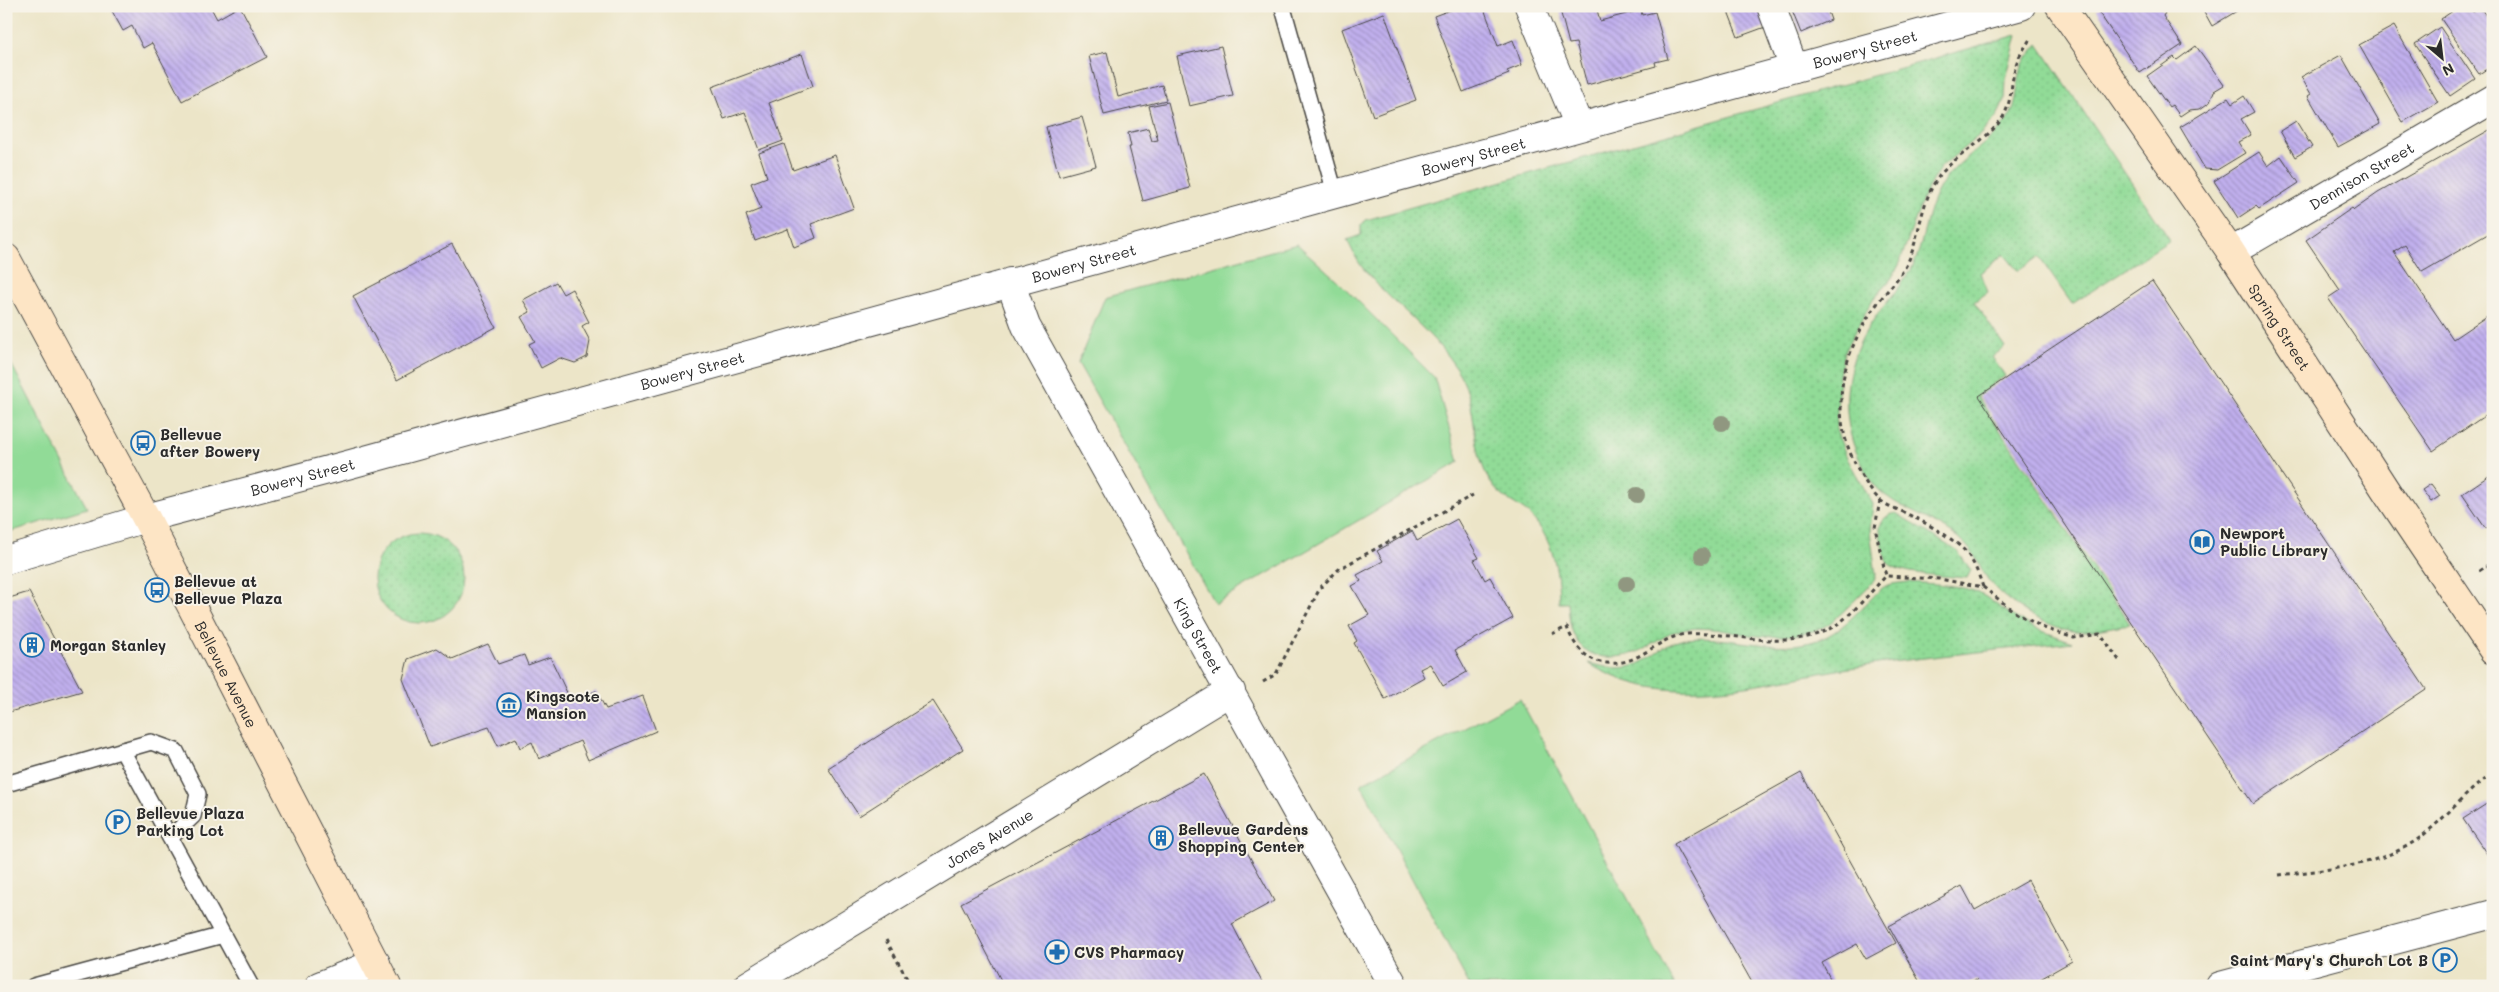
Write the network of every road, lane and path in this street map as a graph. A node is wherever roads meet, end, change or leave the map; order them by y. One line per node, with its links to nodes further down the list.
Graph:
1 (1529, 6): 9 (street)
2 (1771, 6): 7 (street)
3 (2021, 6): 7 (street, Bowery Street)
4 (2060, 6): 11 (main road, Spring Street)
5 (1284, 8): 10 (lane)
6 (2033, 34): 15 (path)
7 (1794, 68): 9 (street, Bowery Street)
8 (2493, 99): 11 (street, Dennison Street)
9 (1579, 126): 10 (street, Bowery Street)
10 (1335, 193): 13 (street, Bowery Street)
11 (2231, 252): 23 (main road, Spring Street)
12 (6, 258): 16 (main road, Bellevue Avenue)
13 (1010, 282): 16 (street, Bowery Street); 25 (street, King Street)
14 (1473, 495): 25 (path)
15 (1880, 500): 20 (path); 21 (path)
16 (146, 518): 17 (street, Bowery Street); 34 (main road, Bellevue Avenue)
17 (6, 560)
18 (2493, 561): 19 (path)
19 (2475, 573)
20 (1886, 576): 21 (path); 22 (path)
21 (1983, 587): 24 (path)
22 (1552, 634)
23 (2492, 649)
24 (2119, 660)
25 (1233, 695): 35 (street, Jones Avenue); 41 (street, King Street)
26 (122, 750): 28 (lane); 29 (lane); 29 (lane)
27 (2493, 773): 30 (path)
28 (6, 784)
29 (170, 838): 32 (lane)
30 (2278, 875)
31 (2493, 914): 42 (street)
32 (223, 935): 36 (lane); 37 (lane)
33 (898, 962): 40 (path)
34 (381, 974): 38 (street)
35 (779, 977): 39 (street, Jones Avenue)
36 (34, 986)
37 (251, 986)
38 (319, 986)
39 (747, 986)
40 (911, 986)
41 (1394, 986)
42 (2220, 986)

